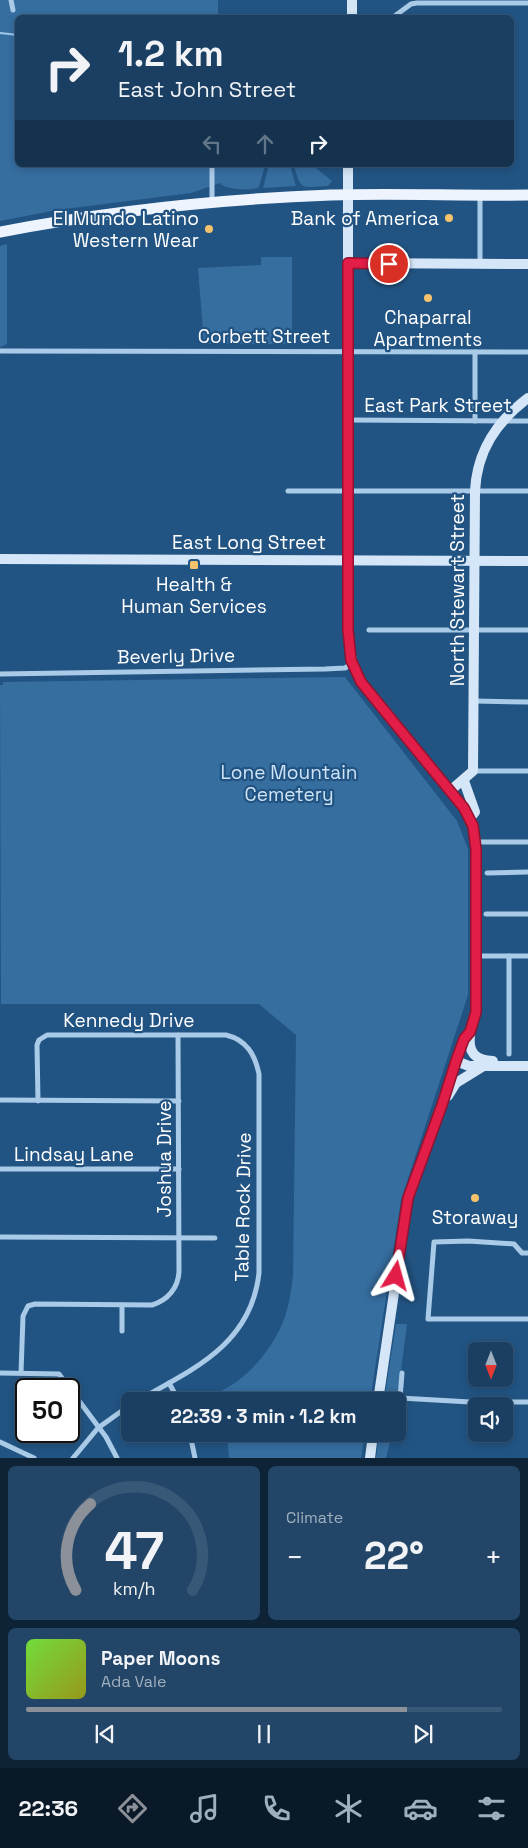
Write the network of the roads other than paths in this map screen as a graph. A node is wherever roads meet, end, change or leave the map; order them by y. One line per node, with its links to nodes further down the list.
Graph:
1 (11, 0): 6 (street)
2 (352, 0): 7 (main road)
3 (417, 1): 4 (street); 8 (street)
4 (481, 1): 5 (street)
5 (528, 3)
6 (13, 10)
7 (352, 15)
8 (396, 15)
9 (212, 167): 14 (street)
10 (348, 167): 11 (main road)
11 (349, 195): 13 (main road); 14 (main road); 16 (main road)
12 (528, 195): 13 (main road)
13 (480, 196): 17 (street)
14 (212, 203): 15 (main road)
15 (0, 232)
16 (348, 263): 17 (main road); 20 (main road)
17 (480, 264): 18 (main road)
18 (528, 264)
19 (0, 350): 20 (street, Corbett Street)
20 (348, 351): 21 (street, Corbett Street); 24 (main road)
21 (475, 352): 22 (street, Corbett Street); 26 (street)
22 (528, 352)
23 (528, 398): 25 (main road, North Stewart Street)
24 (348, 420): 26 (street, East Park Street); 29 (main road)
25 (502, 420): 26 (street, East Park Street); 27 (street, East Park Street); 30 (main road, North Stewart Street)
26 (476, 421)
27 (528, 421)
28 (288, 491): 29 (street)
29 (348, 491): 30 (street); 33 (main road)
30 (475, 491): 31 (street); 34 (main road, North Stewart Street)
31 (528, 491)
32 (0, 559): 33 (main road, East Long Street)
33 (348, 561): 34 (main road, East Long Street); 39 (main road)
34 (474, 561): 35 (main road, East Long Street); 37 (main road, North Stewart Street)
35 (528, 561)
36 (369, 630): 37 (street)
37 (474, 630): 38 (street); 41 (main road, North Stewart Street)
38 (528, 630)
39 (352, 664): 40 (street, Beverly Drive); 46 (main road)
40 (0, 674)
41 (474, 701): 42 (street); 43 (main road, North Stewart Street)
42 (528, 702)
43 (473, 771): 44 (street); 45 (main road)
44 (528, 772)
45 (464, 781): 46 (main road); 47 (main road)
46 (450, 790): 47 (main road)
47 (470, 818): 48 (main road)
48 (475, 842): 49 (street); 54 (main road)
49 (528, 842)
50 (528, 872): 51 (street)
51 (487, 873)
52 (486, 914): 53 (street)
53 (528, 914)
54 (477, 956): 55 (street); 57 (main road)
55 (508, 956): 56 (street); 59 (street)
56 (528, 956)
57 (470, 1032): 60 (main road); 62 (main road)
58 (178, 1035): 64 (street, Kennedy Drive); 66 (street, Kennedy Drive); 67 (street, Joshua Drive)
59 (508, 1054)
60 (456, 1061): 61 (main road); 68 (main road)
61 (485, 1066): 62 (main road); 68 (main road)
62 (499, 1066): 63 (main road)
63 (528, 1066)
64 (259, 1074): 81 (street, Table Rock Drive)
65 (0, 1100): 66 (street)
66 (38, 1101): 67 (street)
67 (179, 1101): 70 (street, Joshua Drive)
68 (442, 1105): 84 (main road)
69 (0, 1169): 70 (street, Lindsay Lane)
70 (179, 1169): 72 (street, Joshua Drive)
71 (0, 1237): 72 (street)
72 (179, 1237): 73 (street); 75 (street, Joshua Drive)
73 (215, 1238)
74 (528, 1253): 76 (street)
75 (122, 1305): 77 (street); 79 (street)
76 (528, 1319)
77 (122, 1331)
78 (0, 1373): 79 (street)
79 (22, 1373): 87 (street)
80 (402, 1373): 85 (street)
81 (169, 1383): 82 (street, Table Rock Drive); 83 (street)
82 (153, 1392)
83 (174, 1392)
84 (379, 1392)
85 (528, 1402)
86 (121, 1411): 87 (street)
87 (98, 1428): 92 (street); 93 (street)
88 (0, 1442): 91 (street)
89 (192, 1442): 94 (street)
90 (372, 1442): 95 (main road)
91 (34, 1458)
92 (73, 1458)
93 (117, 1458)
94 (195, 1458)
95 (370, 1458)

